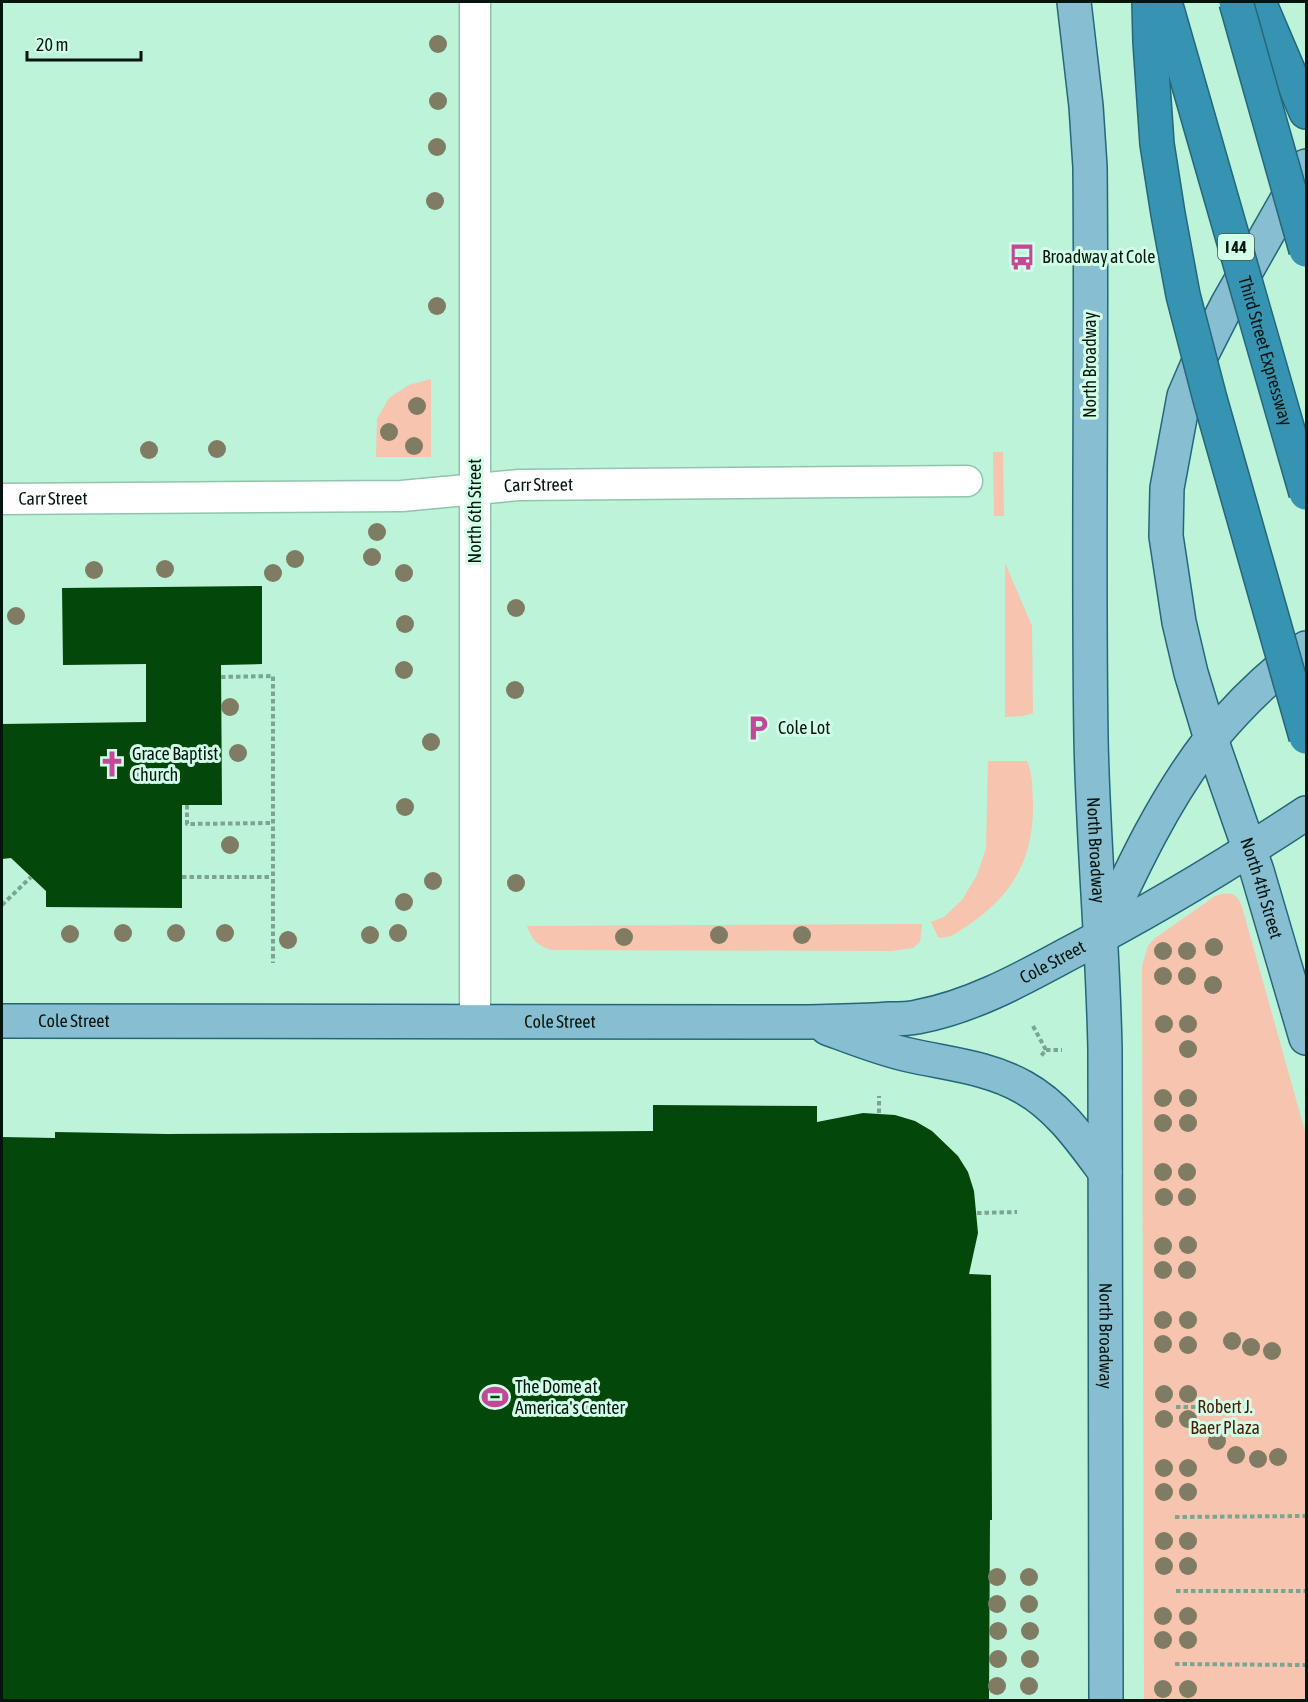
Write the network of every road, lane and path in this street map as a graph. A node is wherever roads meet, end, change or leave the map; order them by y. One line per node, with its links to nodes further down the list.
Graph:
1 (475, 2): 11 (street, North 6th Street)
2 (1074, 2): 26 (main road, North Broadway)
3 (1149, 2): 16 (highway, bridge)
4 (1165, 2): 12 (highway, Third Street Expressway / I 44, bridge)
5 (1236, 2): 9 (highway, bridge)
6 (1259, 2): 7 (highway)
7 (1306, 112)
8 (1306, 166): 17 (main road)
9 (1306, 250)
10 (967, 482): 11 (street, Carr Street)
11 (474, 489): 13 (street, Carr Street); 29 (street, North 6th Street)
12 (1306, 493)
13 (2, 499)
14 (1306, 648): 17 (main road, Cole Street)
15 (221, 677): 20 (path)
16 (1306, 737)
17 (1211, 739): 21 (main road, North 4th Street); 26 (main road, Cole Street)
18 (187, 805): 20 (path)
19 (1306, 813): 21 (main road, Cole Street)
20 (272, 823): 24 (path)
21 (1250, 849): 26 (main road, Cole Street); 32 (main road, North 4th Street)
22 (31, 877): 25 (path)
23 (182, 877): 24 (path)
24 (272, 877): 27 (path)
25 (2, 905)
26 (1100, 937): 30 (main road, Cole Street); 38 (main road, North Broadway)
27 (273, 963)
28 (2, 1021): 29 (main road, Cole Street)
29 (475, 1021): 30 (main road, Cole Street)
30 (808, 1022): 38 (main road)
31 (1033, 1026): 33 (path)
32 (1306, 1038)
33 (1046, 1050): 34 (path); 35 (path)
34 (1062, 1050)
35 (1040, 1059)
36 (879, 1096): 37 (path)
37 (879, 1113)
38 (1105, 1172): 49 (main road, North Broadway)
39 (1017, 1212): 40 (path)
40 (977, 1213)
41 (1176, 1407): 42 (path)
42 (1227, 1407)
43 (1306, 1516): 44 (path)
44 (1175, 1517)
45 (1176, 1591): 46 (path)
46 (1306, 1591)
47 (1175, 1664): 48 (path)
48 (1306, 1665)
49 (1106, 1701)

